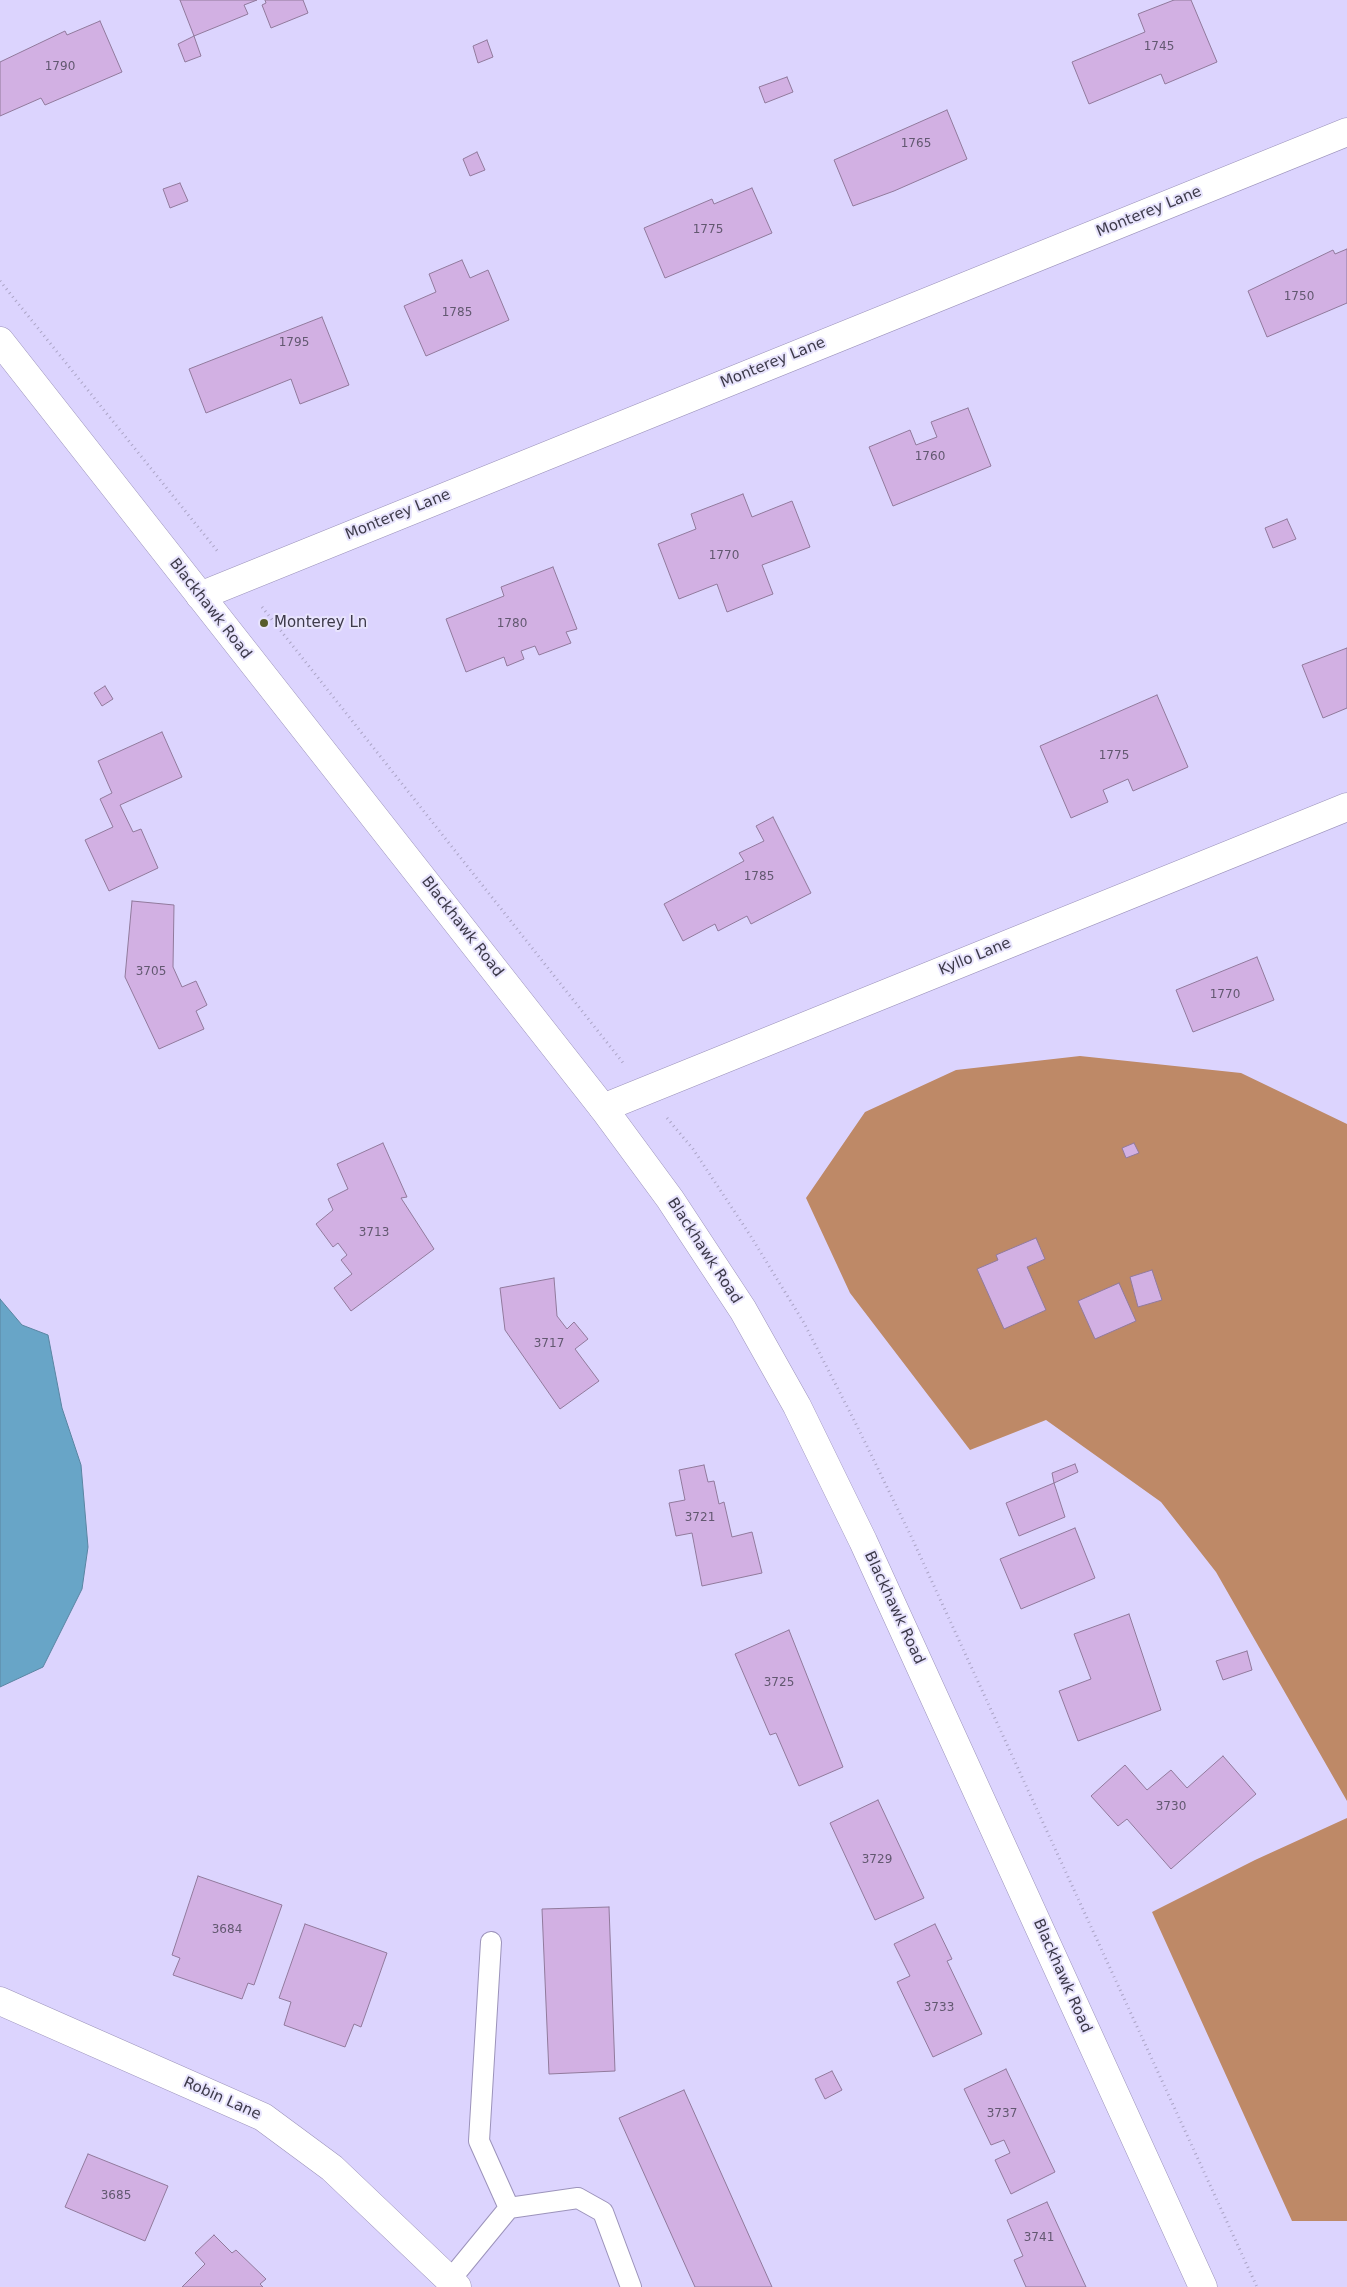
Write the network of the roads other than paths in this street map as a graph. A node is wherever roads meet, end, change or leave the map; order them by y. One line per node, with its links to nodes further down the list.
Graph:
1 (1347, 132): 3 (street, Monterey Lane)
2 (0, 341): 3 (street, Blackhawk Road)
3 (200, 596): 5 (street, Blackhawk Road)
4 (1347, 807): 5 (street, Kyllo Lane)
5 (603, 1108): 11 (street, Blackhawk Road)
6 (491, 1942): 8 (lane)
7 (0, 2001): 9 (street, Robin Lane)
8 (509, 2208): 9 (lane); 10 (lane)
9 (454, 2284)
10 (631, 2287)
11 (1203, 2287)

